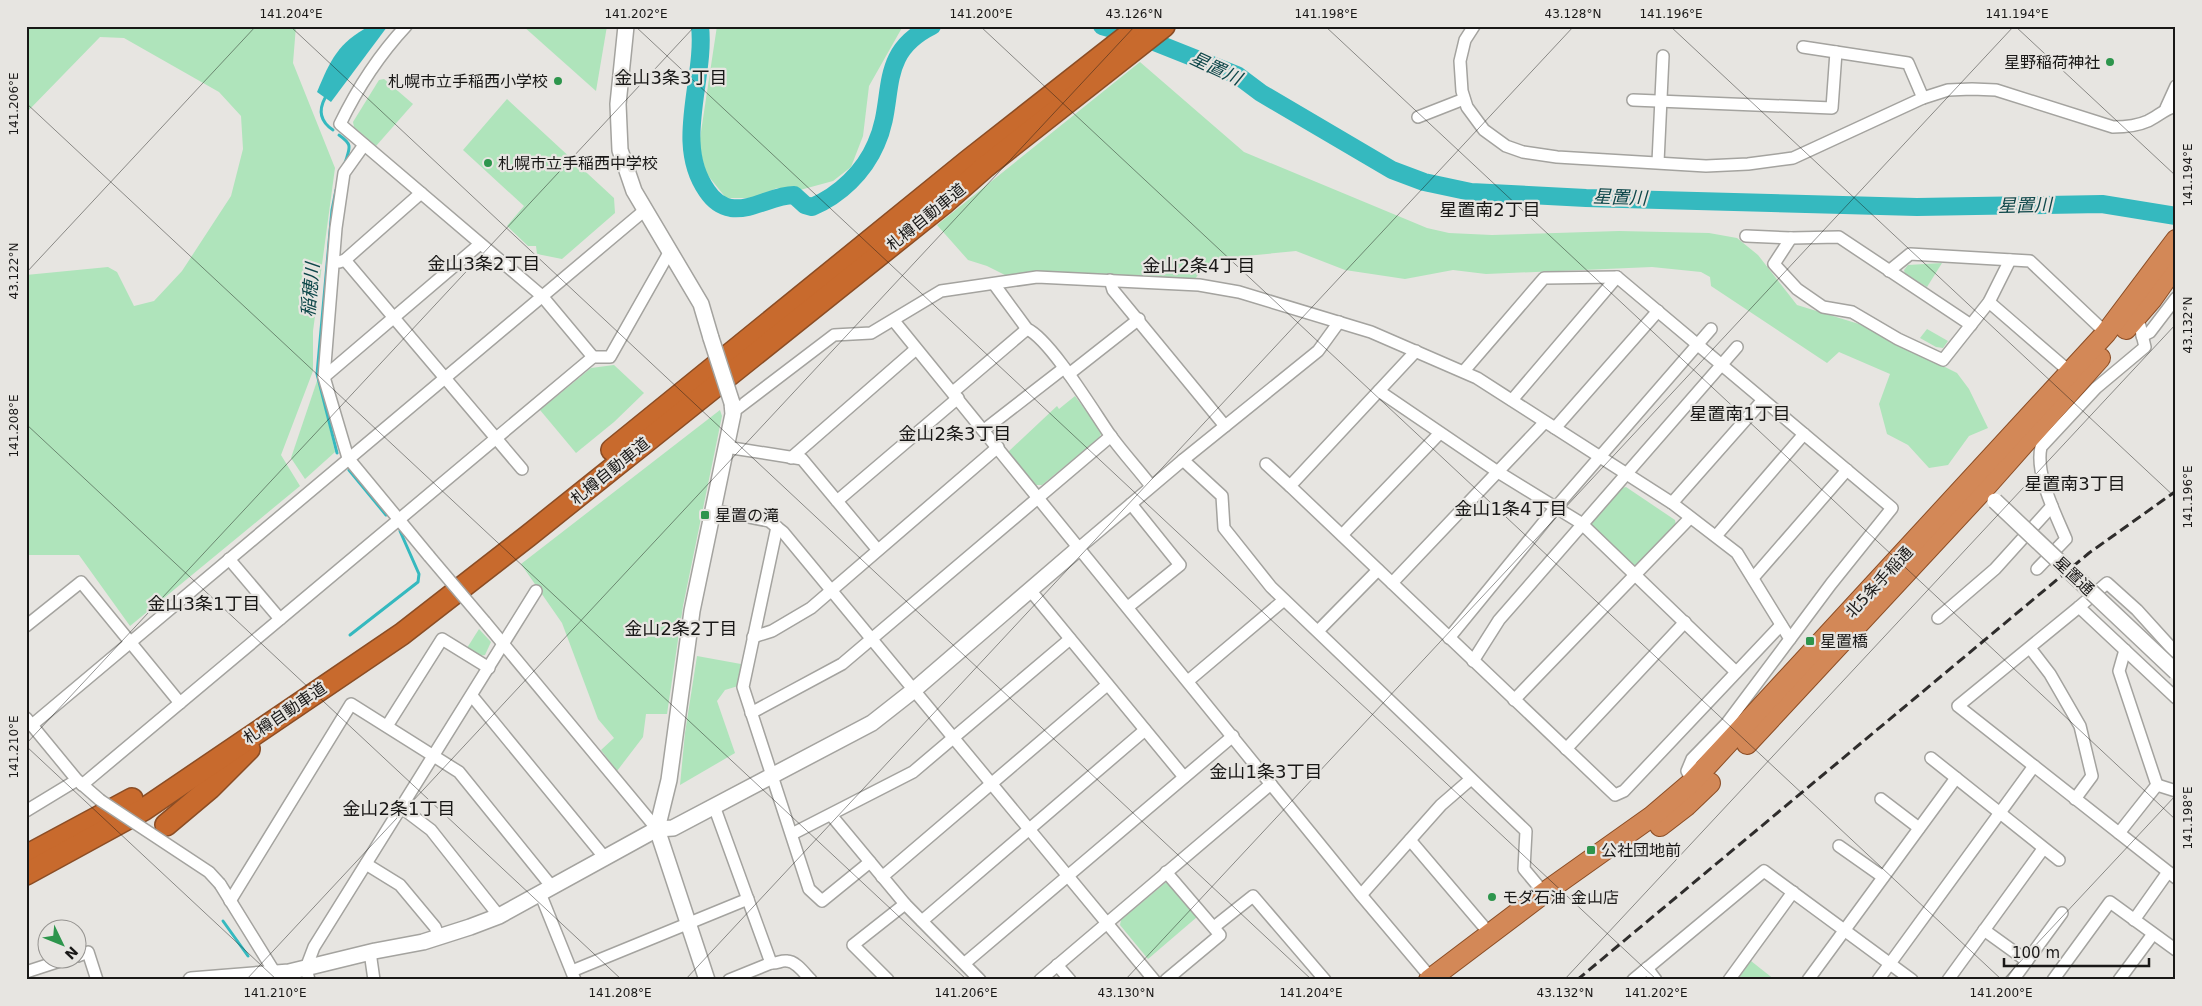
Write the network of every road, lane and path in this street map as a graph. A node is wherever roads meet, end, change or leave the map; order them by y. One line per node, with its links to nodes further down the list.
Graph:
1 (406, 26): 16 (street)
2 (626, 26): 20 (street)
3 (1140, 26): 18 (highway, 札樽自動車道)
4 (1164, 26): 18 (highway, 札樽自動車道)
5 (1474, 26): 11 (street)
6 (1803, 47): 7 (street)
7 (1836, 52): 10 (street); 13 (street)
8 (1663, 56): 13 (street)
9 (2176, 86): 14 (street)
10 (1923, 98): 14 (street); 17 (street)
11 (1464, 99): 15 (street); 17 (street)
12 (1633, 100): 13 (street)
13 (1661, 101): 17 (street)
14 (2171, 107)
15 (1418, 117)
16 (364, 145): 19 (street); 28 (street)
17 (1658, 162)
18 (977, 164): 139 (highway, 札樽自動車道); 175 (highway, 札樽自動車道)
19 (421, 193): 23 (street); 26 (street)
20 (646, 210): 24 (street); 33 (street)
21 (1746, 236): 22 (street)
22 (1791, 238): 29 (street); 42 (street)
23 (480, 244): 33 (street); 37 (street)
24 (670, 251): 50 (street); 61 (street, bridge)
25 (2172, 254): 41 (highway, 北5条手稲通)
26 (345, 260): 28 (street); 37 (street)
27 (2010, 260): 29 (street); 35 (street); 45 (street)
28 (333, 264): 55 (street)
29 (1889, 271): 42 (street)
30 (1617, 277): 36 (street); 53 (street); 59 (street)
31 (1110, 280): 32 (street); 38 (street); 40 (street)
32 (994, 284): 39 (street); 43 (street)
33 (542, 296): 50 (street); 56 (street)
34 (2176, 298): 41 (street)
35 (1989, 302): 42 (street); 54 (street)
36 (1658, 311): 46 (street); 64 (street)
37 (395, 316): 55 (street); 56 (street)
38 (1139, 319): 52 (street); 63 (street)
39 (894, 321): 48 (street); 61 (street)
40 (1339, 322): 49 (street); 63 (street)
41 (2132, 324): 45 (highway, 北5条手稲通); 83 (highway, 北5条手稲通); 89 (street)
42 (1971, 325)
43 (1027, 329): 52 (street); 58 (street)
44 (1712, 329): 46 (street)
45 (2106, 333): 54 (highway, 北5条手稲通)
46 (1698, 345): 51 (street); 72 (street)
47 (1737, 347): 51 (street)
48 (916, 349): 58 (street); 74 (street)
49 (1416, 351): 53 (street); 57 (street)
50 (593, 357): 69 (street)
51 (1721, 365): 60 (street); 80 (street)
52 (1066, 371): 65 (street); 68 (street)
53 (1464, 371): 59 (street)
54 (2070, 372): 83 (highway, 北5条手稲通)
55 (324, 377): 73 (street)
56 (445, 378): 69 (street); 73 (street)
57 (1379, 391): 66 (street); 82 (street)
58 (955, 395): 65 (street); 85 (street)
59 (1512, 400): 62 (street)
60 (1763, 400): 67 (street); 86 (street)
61 (732, 407): 70 (street)
62 (1544, 422): 64 (street); 79 (street)
63 (1225, 426): 75 (street)
64 (1555, 428): 72 (street)
65 (984, 430): 71 (street)
66 (1439, 434): 79 (street); 95 (street)
67 (1804, 434): 78 (street); 96 (street)
68 (1111, 436): 81 (street); 84 (street)
69 (496, 438): 77 (street); 92 (street)
70 (726, 447): 74 (street); 90 (street)
71 (998, 447): 84 (street); 98 (street)
72 (1600, 456): 80 (street); 88 (street)
73 (348, 458): 92 (street); 99 (street)
74 (792, 458): 85 (street)
75 (1183, 460): 81 (street); 108 (street)
76 (1266, 464): 82 (street)
77 (522, 469)
78 (1847, 470): 103 (street); 121 (street)
79 (1498, 472): 88 (street); 104 (street)
80 (1625, 473): 86 (street); 93 (street)
81 (1151, 486): 87 (street)
82 (1290, 486): 95 (street)
83 (1983, 491): 130 (street, 星置通, bridge); 157 (highway, 北5条手稲通)
84 (1038, 497): 97 (street); 119 (street)
85 (837, 501): 98 (street)
86 (1672, 503): 91 (street)
87 (1131, 504): 97 (street); 109 (street)
88 (1557, 506): 93 (street); 118 (street)
89 (2052, 506): 100 (street); 111 (street)
90 (713, 510): 94 (street); 169 (street)
91 (1690, 518): 96 (street); 102 (street)
92 (399, 520): 112 (street); 123 (street, bridge)
93 (1582, 523): 102 (street); 127 (street)
94 (777, 527): 105 (street); 117 (street)
95 (1342, 535): 101 (street)
96 (1716, 536): 103 (street)
97 (1080, 548): 106 (street); 109 (street)
98 (878, 549): 105 (street)
99 (229, 559): 112 (street); 122 (street)
100 (2037, 569)
101 (1378, 570): 104 (street); 116 (street)
102 (1636, 574): 113 (street); 136 (street)
103 (1753, 578): 114 (street)
104 (1392, 583): 118 (street)
105 (831, 590): 117 (street); 119 (street)
106 (1030, 590): 120 (street); 133 (street)
107 (536, 591): 123 (street)
108 (1284, 600): 116 (street); 131 (street)
109 (1128, 607): 131 (street)
110 (2079, 607): 124 (street); 125 (street); 126 (street)
111 (1938, 618)
112 (280, 620): 137 (street)
113 (1685, 622): 129 (street); 145 (street)
114 (1781, 625): 121 (street); 129 (street)
115 (26, 626): 122 (street)
116 (1318, 631): 152 (street)
117 (753, 637): 138 (street)
118 (1449, 638): 127 (street)
119 (872, 639): 133 (street); 138 (street)
120 (1070, 639): 132 (street); 144 (street)
121 (1790, 639): 157 (street)
122 (130, 642): 137 (street); 140 (street)
123 (504, 645): 128 (street); 169 (street)
124 (2030, 648): 148 (street); 160 (street)
125 (2125, 650): 135 (street); 156 (street)
126 (2176, 653)
127 (1473, 661): 136 (street)
128 (489, 668): 134 (street); 141 (street)
129 (1736, 672): 145 (street)
130 (2176, 672)
131 (1188, 681): 143 (street)
132 (1107, 685): 142 (street); 154 (street)
133 (914, 690): 144 (street); 149 (street)
134 (472, 696): 146 (street); 176 (street)
135 (2176, 698)
136 (1514, 700): 145 (street)
137 (180, 703): 153 (street)
138 (751, 713): 149 (street)
139 (284, 714): 166 (highway); 181 (highway, 札樽自動車道)
140 (29, 722): 153 (street)
141 (387, 726): 146 (street); 191 (street)
142 (1145, 730): 150 (street); 167 (street)
143 (1233, 736): 150 (street); 155 (street)
144 (954, 737): 154 (street); 165 (street)
145 (1566, 749)
146 (435, 755): 163 (street); 186 (street)
147 (1931, 758): 151 (street)
148 (2034, 766): 160 (street); 164 (street)
149 (771, 776): 161 (street); 170 (street)
150 (1184, 777): 182 (street)
151 (1956, 778): 164 (street); 168 (street)
152 (1471, 779): 172 (street); 188 (street)
153 (79, 782): 162 (street); 191 (street, bridge)
154 (992, 783): 167 (street); 184 (street)
155 (1271, 784): 180 (street); 189 (street)
156 (2157, 785): 158 (street); 171 (street)
157 (1697, 787): 188 (highway, 北5条手稲通); 220 (highway, 北5条手稲通)
158 (2176, 790)
159 (1880, 799): 168 (street)
160 (2075, 799): 171 (street)
161 (714, 806): 169 (street); 190 (street)
162 (27, 808)
163 (402, 808): 179 (street); 194 (street)
164 (2000, 814): 174 (street); 211 (street)
165 (832, 815): 170 (street); 178 (street)
166 (166, 825)
167 (1030, 828): 182 (street); 195 (street)
168 (1919, 828): 185 (street)
169 (657, 830): 176 (street); 198 (street)
170 (792, 834): 178 (street)
171 (2119, 834): 183 (street)
172 (1410, 840): 189 (street); 202 (street)
173 (1840, 846): 185 (street)
174 (2043, 849): 177 (street); 201 (street)
175 (26, 856)
176 (605, 858): 186 (street)
177 (2059, 860)
178 (870, 862): 184 (street)
179 (366, 864): 204 (street); 217 (street)
180 (1166, 872): 197 (street); 199 (street)
181 (26, 874)
182 (1069, 875): 197 (street); 210 (street)
183 (2172, 875): 196 (street)
184 (882, 876): 192 (street)
185 (1883, 877): 200 (street)
186 (546, 890): 194 (street); 219 (street)
187 (1793, 892): 200 (street); 214 (street); 236 (street)
188 (1544, 893): 202 (highway, 北5条手稲通)
189 (1362, 895): 220 (street)
190 (748, 899): 198 (street); 209 (street)
191 (230, 901): 216 (street)
192 (905, 904): 195 (street); 227 (street)
193 (2062, 913): 208 (street)
194 (499, 916): 204 (street)
195 (922, 920): 210 (street)
196 (2134, 920): 203 (street); 242 (street)
197 (1108, 922): 212 (street); 231 (street)
198 (687, 923): 219 (street); 224 (street)
199 (1214, 927): 232 (street); 233 (street)
200 (1844, 930): 211 (street); 237 (street)
201 (1984, 930): 208 (street); 240 (street)
202 (1490, 934): 220 (highway, 北5条手稲通)
203 (2153, 934): 205 (street); 243 (street)
204 (439, 937): 207 (street)
205 (2176, 950)
206 (88, 952): 221 (street)
207 (370, 952): 217 (street); 223 (street)
208 (2027, 961): 241 (street)
209 (771, 963): 218 (street); 225 (street)
210 (965, 964): 228 (street)
211 (1890, 964): 238 (street); 239 (street)
212 (1057, 965): 229 (street); 230 (street)
213 (38, 968): 215 (street)
214 (1647, 968): 234 (street); 235 (street)
215 (26, 972)
216 (275, 973): 217 (street); 222 (street)
217 (308, 974)
218 (799, 975): 226 (street)
219 (574, 976)
220 (1436, 979)
221 (97, 980)
222 (191, 980)
223 (374, 980)
224 (706, 980)
225 (728, 980)
226 (811, 980)
227 (888, 980)
228 (980, 980)
229 (1040, 980)
230 (1070, 980)
231 (1154, 980)
232 (1166, 980)
233 (1325, 980)
234 (1633, 980)
235 (1656, 980)
236 (1730, 980)
237 (1808, 980)
238 (1878, 980)
239 (1912, 980)
240 (1948, 980)
241 (2014, 980)
242 (2054, 980)
243 (2120, 980)

